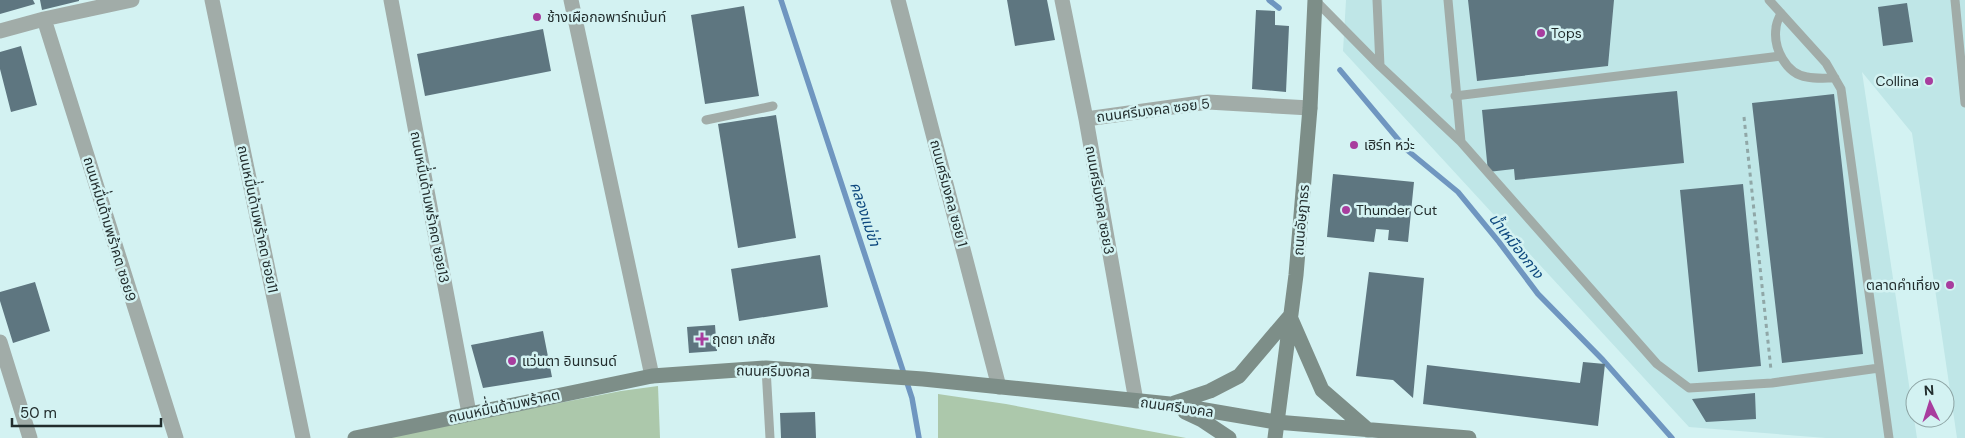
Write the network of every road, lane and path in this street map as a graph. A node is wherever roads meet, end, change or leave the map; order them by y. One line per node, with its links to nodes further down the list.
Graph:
1 (132, 0): 13 (street)
2 (212, 0): 41 (street, ถนนหมื่่นด้ามพร้าคต ซอย11)
3 (391, 0): 36 (street, ถนนหมื่่นด้ามพร้าคต ซอย13)
4 (571, 0): 31 (street)
5 (898, 0): 33 (street, ถนนศรีมงคล ซอย 1)
6 (1062, 0): 24 (street, ถนนศรีมงคล ซอย3)
7 (1315, 0): 16 (lane); 22 (street, ถนนอัษฎาธร)
8 (1377, 0): 16 (lane)
9 (1448, 0): 19 (lane)
10 (1769, 0): 12 (lane)
11 (1955, 0): 17 (lane)
12 (1781, 13): 15 (lane); 18 (lane)
13 (44, 19): 14 (street); 40 (street, ถนนหมื่่นด้ามพร้าคต ซอย9)
14 (0, 32)
15 (1781, 56): 18 (lane); 19 (lane)
16 (1380, 66): 26 (lane)
17 (1963, 71): 20 (lane)
18 (1835, 78): 30 (lane)
19 (1455, 96): 26 (lane)
20 (1965, 103)
21 (773, 106): 25 (lane)
22 (1310, 108): 24 (street, ถนนศรีมงคล ซอย 5); 27 (street, ถนนอัษฎาธร)
23 (1744, 117): 32 (path)
24 (1086, 119): 34 (street, ถนนศรีมงคล ซอย3)
25 (706, 120)
26 (1460, 142): 32 (lane)
27 (1290, 316): 35 (street); 37 (street, ถนนอัษฎาธร); 38 (street)
28 (0, 342): 39 (street)
29 (766, 368): 31 (street, ถนนศรีมงคล); 33 (street, ถนนศรีมงคล); 43 (lane)
30 (1879, 368): 32 (lane); 48 (lane)
31 (652, 376): 36 (street, ถนนหมื่่นด้ามพร้าคต)
32 (1772, 383)
33 (999, 387): 34 (street, ถนนศรีมงคล)
34 (1136, 401): 35 (street, ถนนศรีมงคล)
35 (1170, 404): 37 (street, ถนนศรีมงคล); 44 (street)
36 (470, 413): 42 (street, ถนนหมื่่นด้ามพร้าคต)
37 (1276, 422): 38 (street, ถนนศรีมงคล); 45 (street, ถนนอัษฎาธร)
38 (1368, 430): 46 (street); 47 (street, ถนนศรีมงคล)
39 (30, 438)
40 (176, 438)
41 (303, 438)
42 (355, 438)
43 (770, 438)
44 (1229, 438)
45 (1275, 438)
46 (1338, 438)
47 (1469, 438)
48 (1889, 438)

